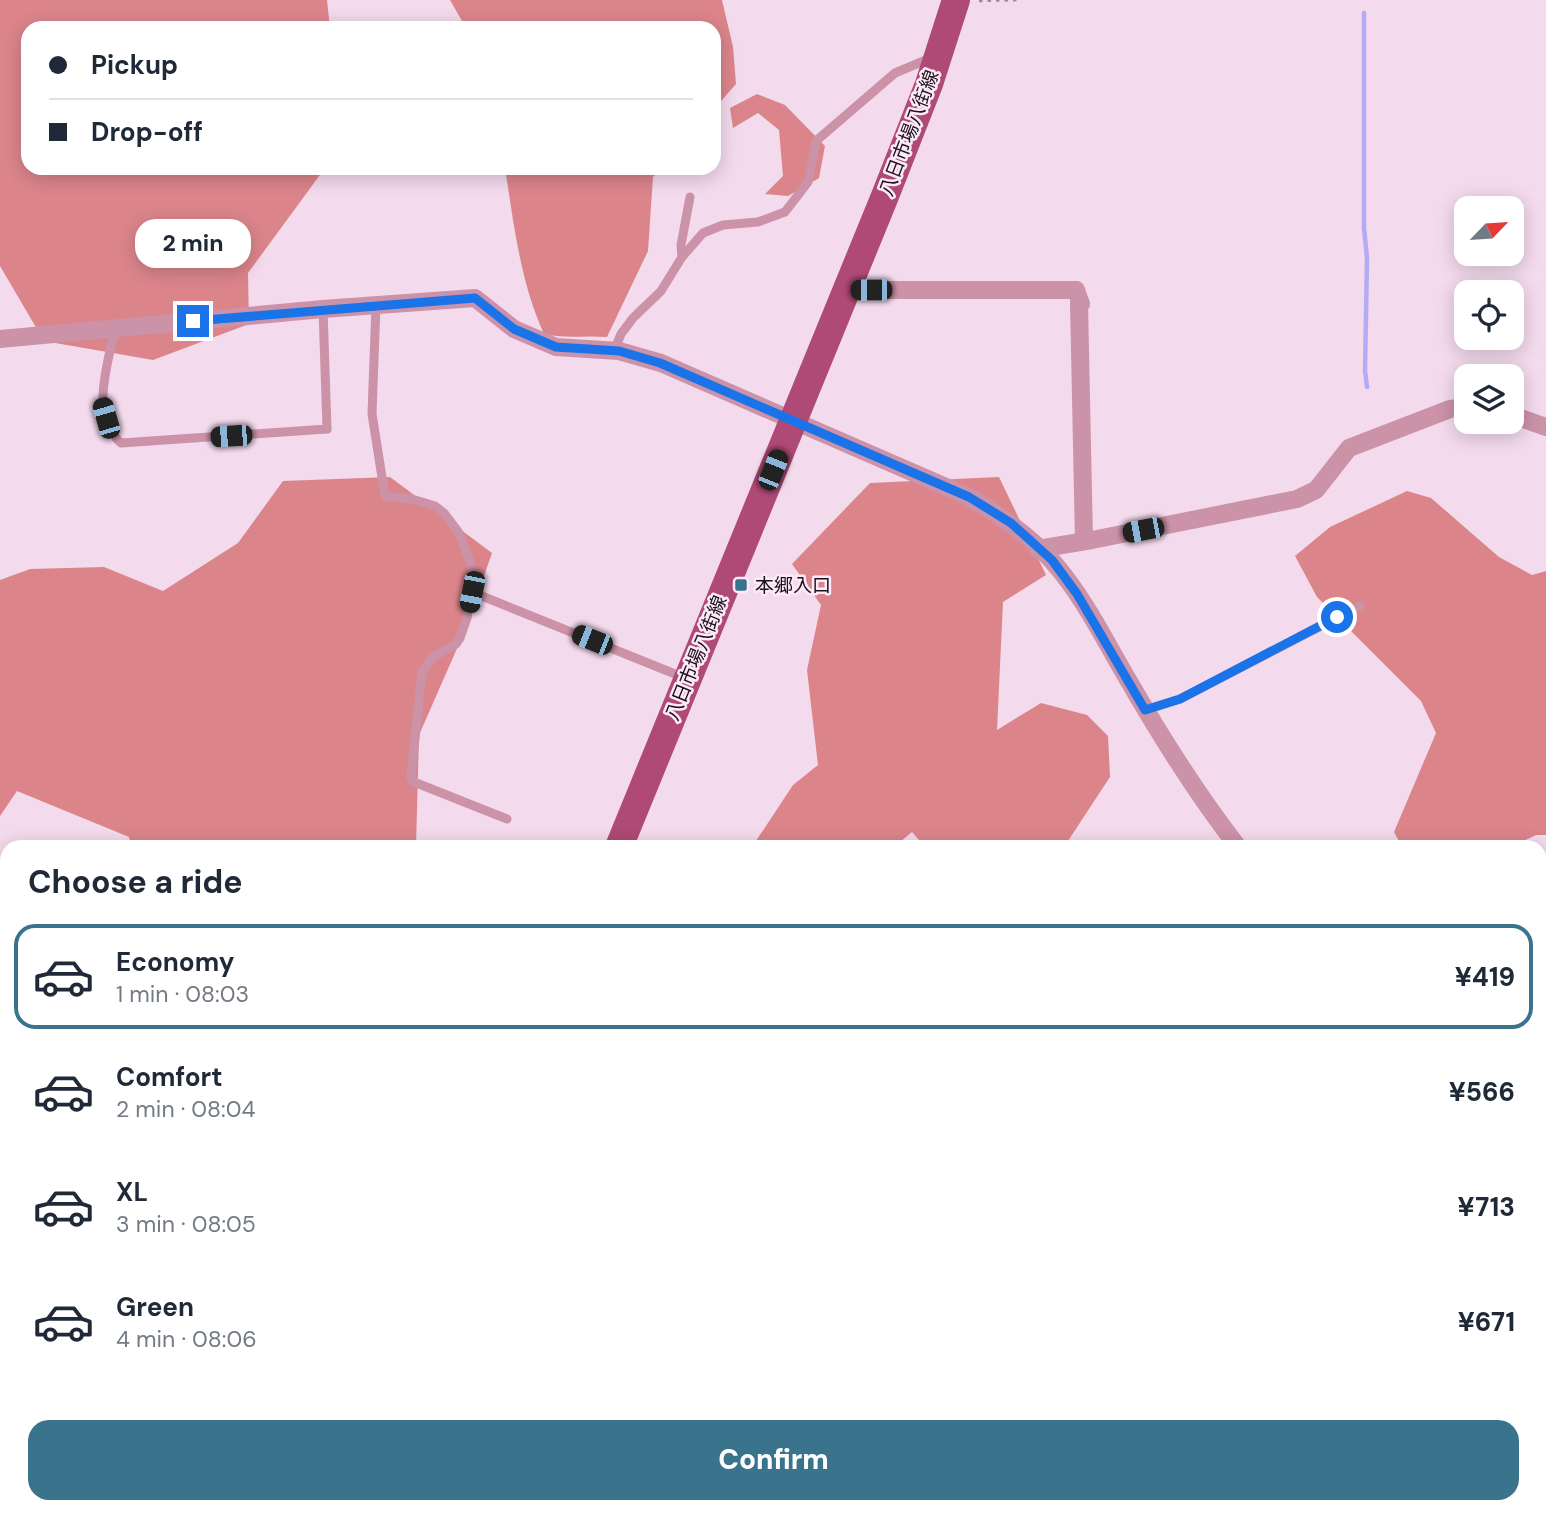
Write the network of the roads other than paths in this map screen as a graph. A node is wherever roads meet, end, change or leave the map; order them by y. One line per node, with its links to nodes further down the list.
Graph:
1 (956, 1): 2 (main road, 八日市場八街線)
2 (938, 55): 4 (lane); 5 (main road, 八日市場八街線)
3 (690, 197): 4 (lane)
4 (682, 257): 10 (lane)
5 (846, 290): 13 (main road, 八日市場八街線); 15 (street)
6 (376, 305): 7 (street); 10 (street); 17 (lane)
7 (323, 309): 8 (street); 8 (lane)
8 (115, 328): 9 (street)
9 (0, 339)
10 (614, 351): 13 (street)
11 (1454, 408): 15 (street)
12 (1524, 419): 14 (street)
13 (793, 421): 16 (street); 19 (main road, 八日市場八街線)
14 (1546, 427)
15 (1084, 540): 16 (street)
16 (1038, 549): 20 (street)
17 (472, 592): 19 (lane); 21 (lane)
18 (1360, 606): 20 (lane)
19 (688, 679): 22 (main road, 八日市場八街線)
20 (1145, 710): 23 (street)
21 (507, 819)
22 (622, 840)
23 (1232, 840)

